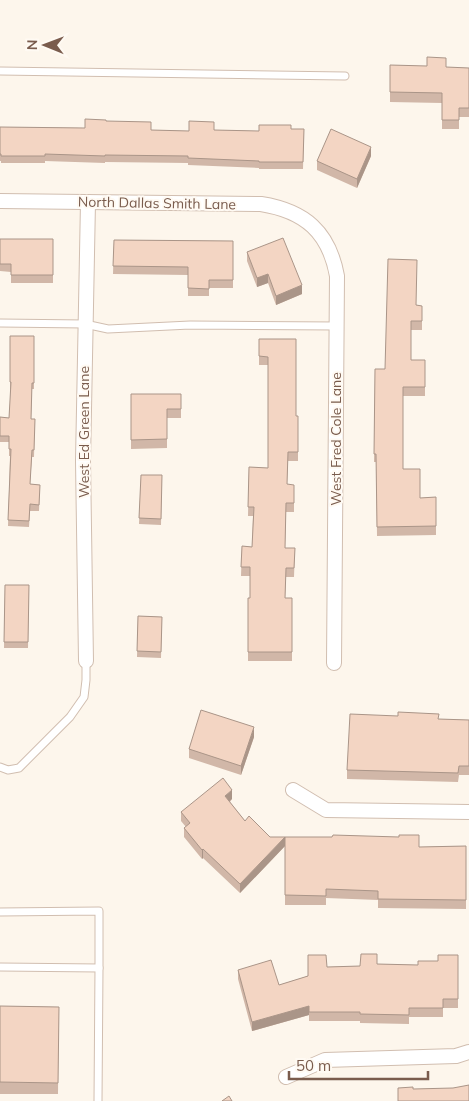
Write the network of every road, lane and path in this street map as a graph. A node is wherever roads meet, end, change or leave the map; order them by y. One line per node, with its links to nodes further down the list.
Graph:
1 (0, 72): 2 (lane)
2 (345, 76)
3 (0, 201): 4 (street, North Dallas Smith Lane)
4 (88, 202): 5 (street, North Dallas Smith Lane); 7 (street, West Ed Green Lane)
5 (310, 223): 8 (street, West Fred Cole Lane)
6 (0, 322): 7 (lane)
7 (85, 324): 8 (lane); 9 (street, West Ed Green Lane)
8 (337, 326): 10 (street, West Fred Cole Lane)
9 (86, 661): 11 (lane)
10 (334, 663)
11 (0, 767)
12 (293, 790): 13 (street)
13 (469, 812)
14 (0, 912): 16 (lane)
15 (0, 967): 16 (lane)
16 (99, 968): 19 (lane)
17 (469, 1052): 18 (street)
18 (286, 1077)
19 (98, 1101)

